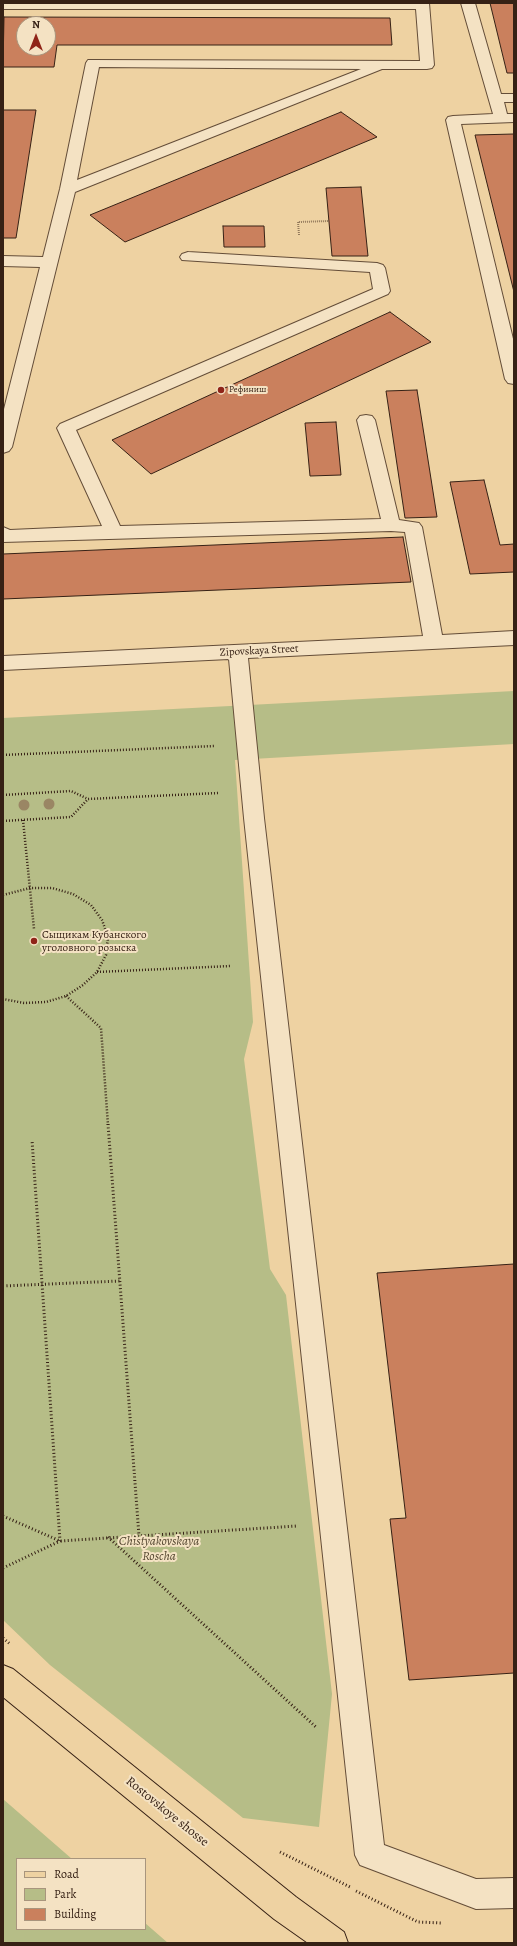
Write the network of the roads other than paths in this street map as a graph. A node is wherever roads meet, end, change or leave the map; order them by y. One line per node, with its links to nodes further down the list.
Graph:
1 (468, 3): 4 (street)
2 (3, 5): 3 (street)
3 (387, 64): 7 (street); 7 (street)
4 (496, 98): 5 (street); 6 (street)
5 (514, 98)
6 (508, 118): 11 (street)
7 (68, 189): 10 (street)
8 (188, 257): 15 (street)
9 (3, 261): 10 (street)
10 (50, 262): 13 (street)
11 (514, 378)
12 (366, 420): 14 (street)
13 (3, 447)
14 (391, 525): 15 (street); 18 (street)
15 (114, 532): 16 (street)
16 (3, 533)
17 (514, 638): 18 (street, Zipovskaya Street)
18 (434, 642): 19 (street, Zipovskaya Street)
19 (238, 652): 20 (street, Zipovskaya Street); 22 (street)
20 (3, 663)
21 (3, 1679): 23 (main road, Rostovskoye shosse)
22 (514, 1893)
23 (333, 1943)

